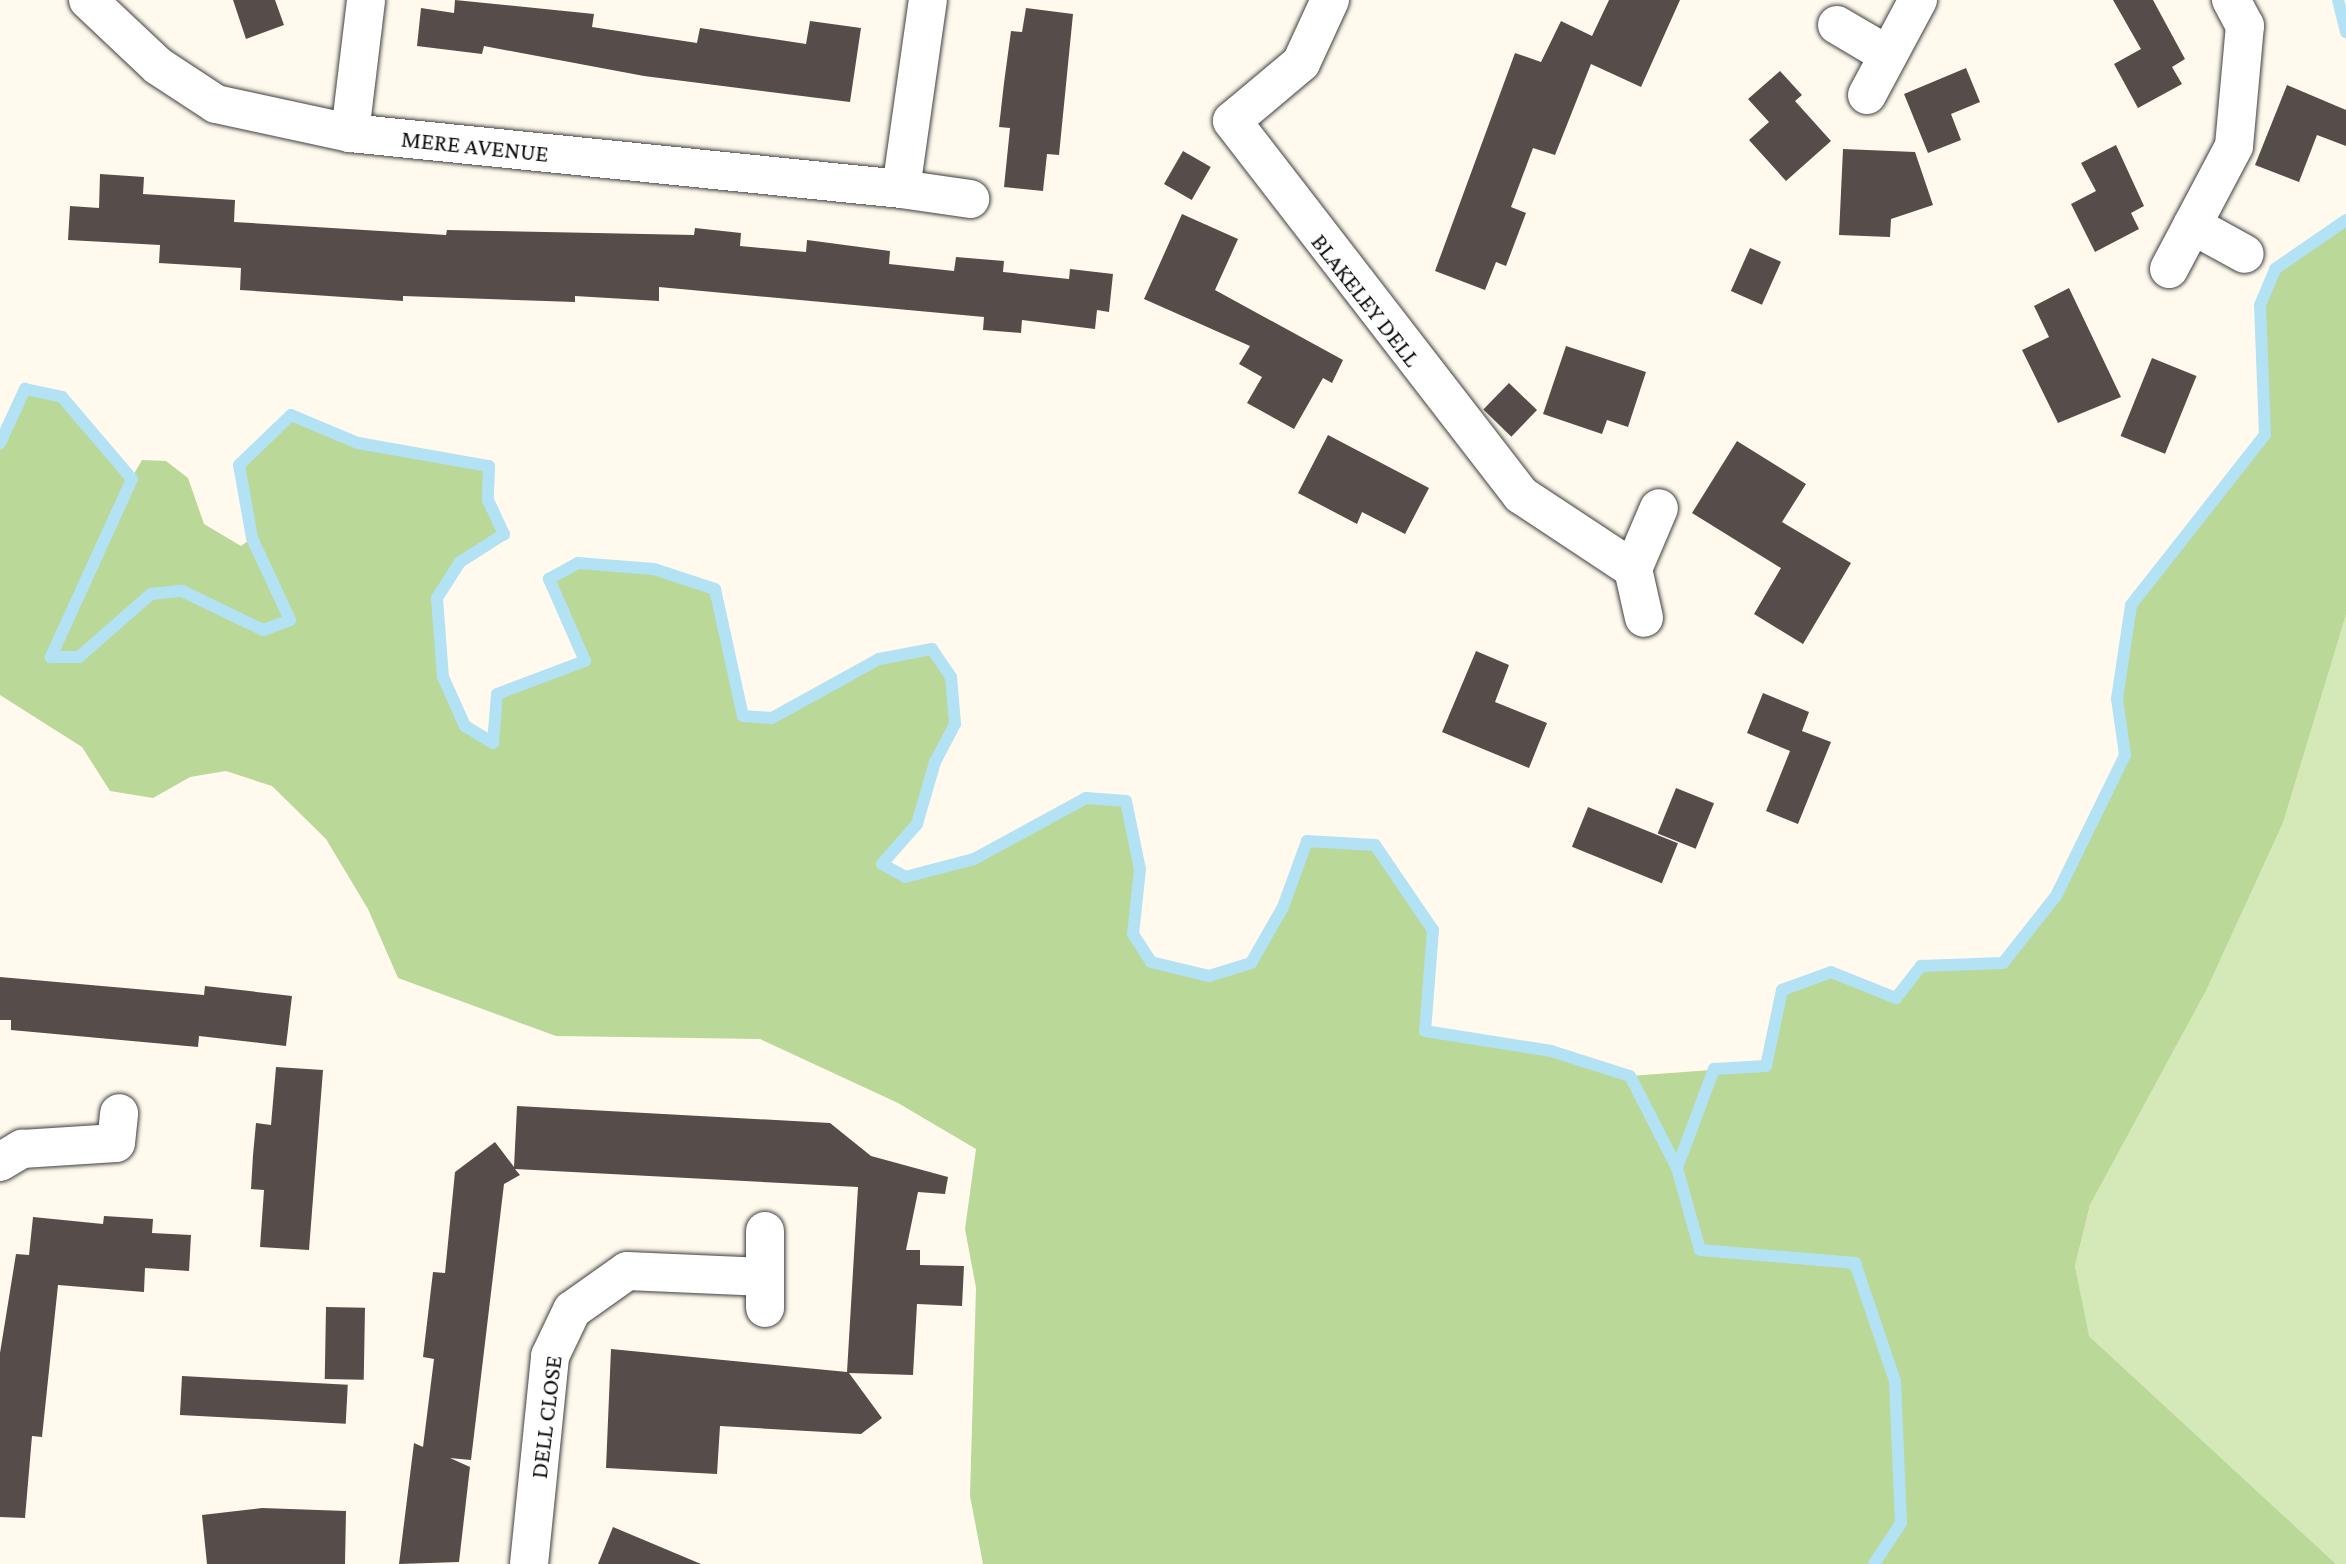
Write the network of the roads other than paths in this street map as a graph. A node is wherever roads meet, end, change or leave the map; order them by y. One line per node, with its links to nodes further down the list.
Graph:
1 (88, 0): 10 (street, MERE AVENUE)
2 (366, 0): 10 (street)
3 (928, 0): 11 (street)
4 (1330, 0): 17 (street, BLAKELEY DELL)
5 (1918, 0): 8 (street)
6 (2231, 0): 13 (street)
7 (1837, 26): 8 (street)
8 (1888, 55): 9 (street)
9 (1867, 95)
10 (350, 133): 11 (street, MERE AVENUE)
11 (901, 189): 12 (street, MERE AVENUE)
12 (970, 199)
13 (2192, 225): 14 (street); 15 (street)
14 (2245, 254)
15 (2169, 269)
16 (1659, 508): 17 (street)
17 (1633, 569): 18 (street)
18 (1644, 618)
19 (119, 1113): 20 (street)
20 (0, 1162)
21 (765, 1231): 22 (street, DELL CLOSE)
22 (529, 1564)

